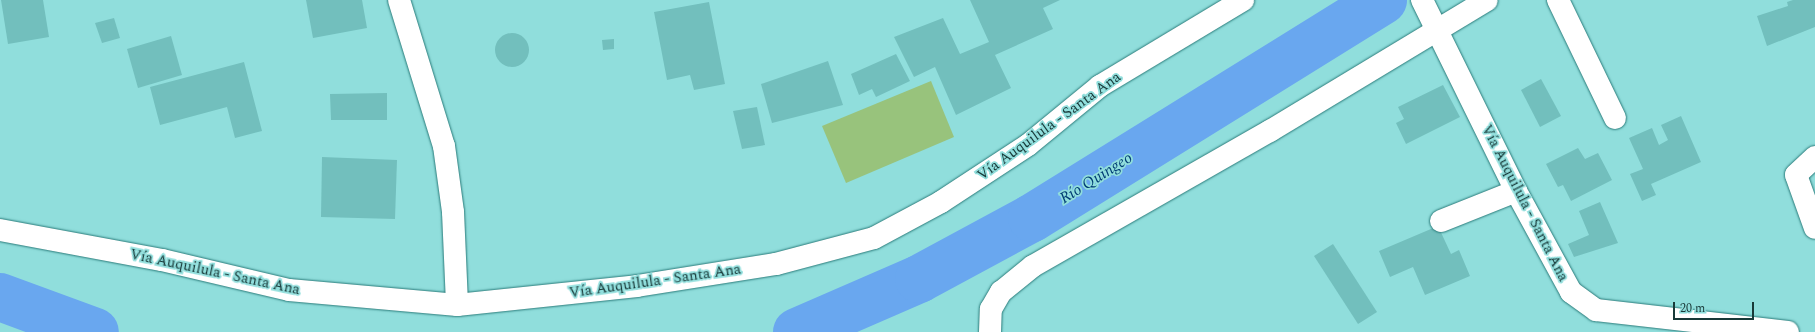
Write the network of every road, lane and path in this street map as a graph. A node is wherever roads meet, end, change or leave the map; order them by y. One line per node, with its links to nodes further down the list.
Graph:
1 (399, 0): 12 (street)
2 (1242, 0): 12 (street, Vía Auquilula - Santa Ana)
3 (1487, 0): 5 (street)
4 (1558, 0): 6 (street)
5 (1429, 15): 8 (street, Vía Auquilula - Santa Ana); 13 (street)
6 (1615, 118)
7 (1815, 157): 10 (street)
8 (1516, 191): 9 (street); 14 (street, Vía Auquilula - Santa Ana)
9 (1441, 221)
10 (1815, 228)
11 (0, 230): 12 (street, Vía Auquilula - Santa Ana)
12 (457, 305)
13 (990, 332)
14 (1788, 332)

